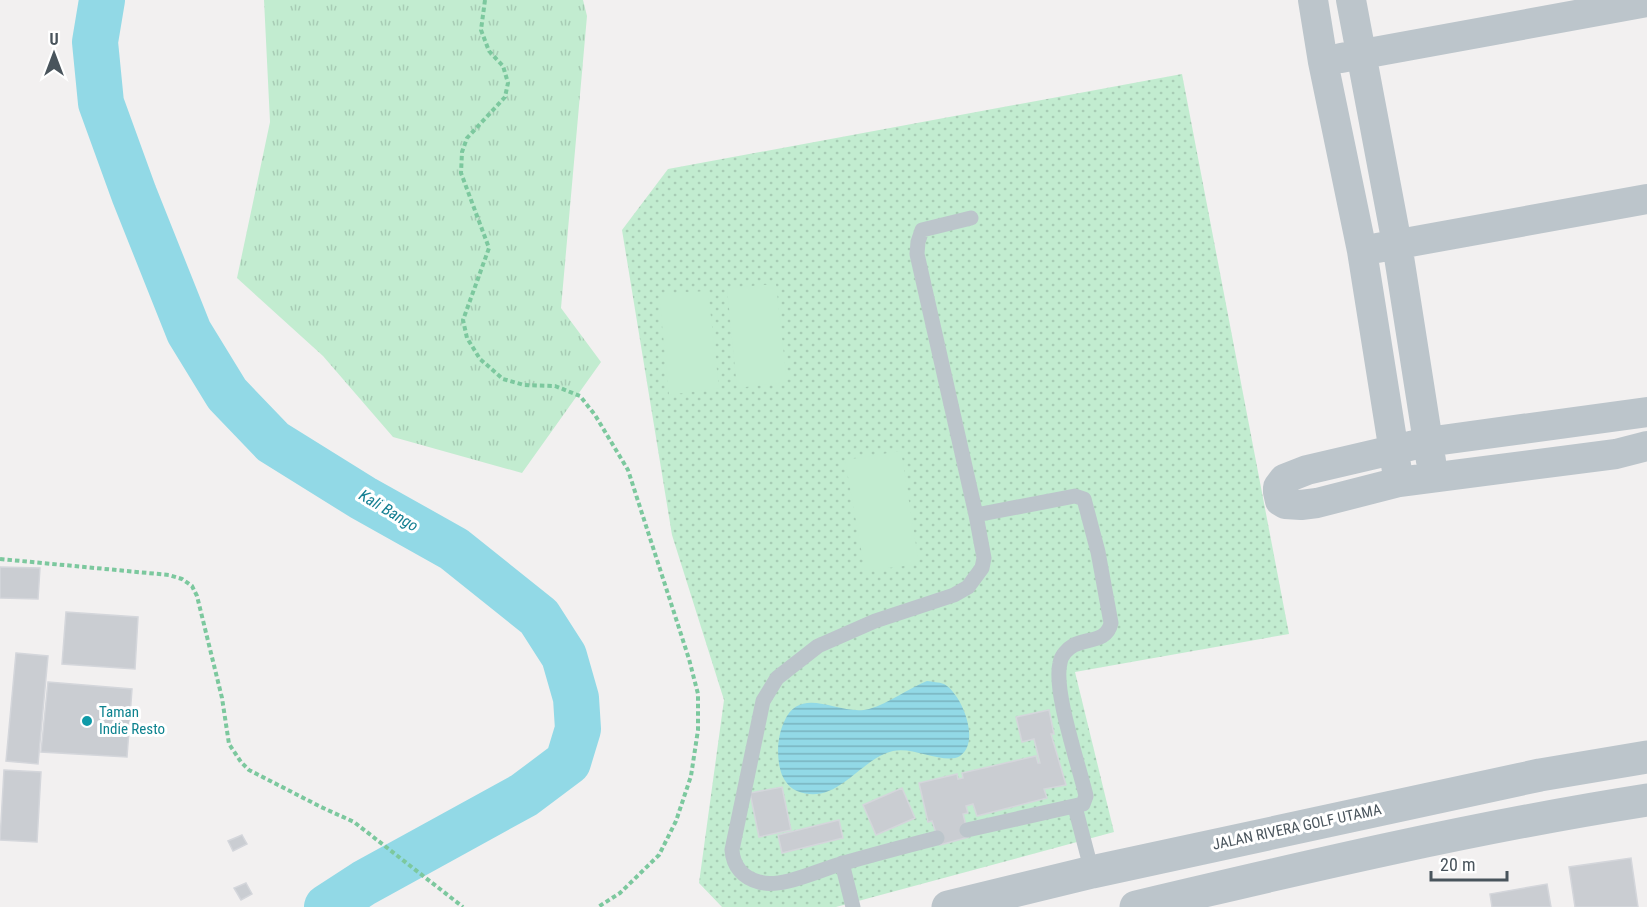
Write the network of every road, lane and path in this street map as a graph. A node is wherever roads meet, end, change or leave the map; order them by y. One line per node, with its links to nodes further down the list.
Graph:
1 (485, 0): 29 (path)
2 (1313, 0): 6 (street)
3 (1351, 0): 5 (street)
4 (1647, 2): 5 (street)
5 (1360, 55): 6 (street); 9 (street)
6 (1323, 62): 10 (street)
7 (1647, 198): 9 (street)
8 (971, 218): 17 (lane)
9 (1396, 244): 10 (street); 12 (street)
10 (1362, 251): 14 (street)
11 (1647, 412): 12 (street)
12 (1427, 442): 14 (street); 15 (street)
13 (1647, 446): 15 (street)
14 (1393, 450): 16 (street); 16 (street)
15 (1434, 479): 16 (street)
16 (1399, 482)
17 (976, 515): 22 (lane); 26 (lane)
18 (0, 559): 28 (path)
19 (1647, 757): 20 (street, JALAN RIVERA GOLF UTAMA)
20 (1540, 775): 23 (street); 27 (street, JALAN RIVERA GOLF UTAMA)
21 (1647, 800): 23 (street)
22 (1075, 807): 24 (lane); 27 (lane)
23 (1548, 816): 32 (street)
24 (967, 830)
25 (937, 838): 26 (lane)
26 (842, 863): 30 (lane)
27 (1092, 872): 31 (street, JALAN RIVERA GOLF UTAMA)
28 (463, 907)
29 (598, 907)
30 (853, 907)
31 (948, 907)
32 (1136, 907)

